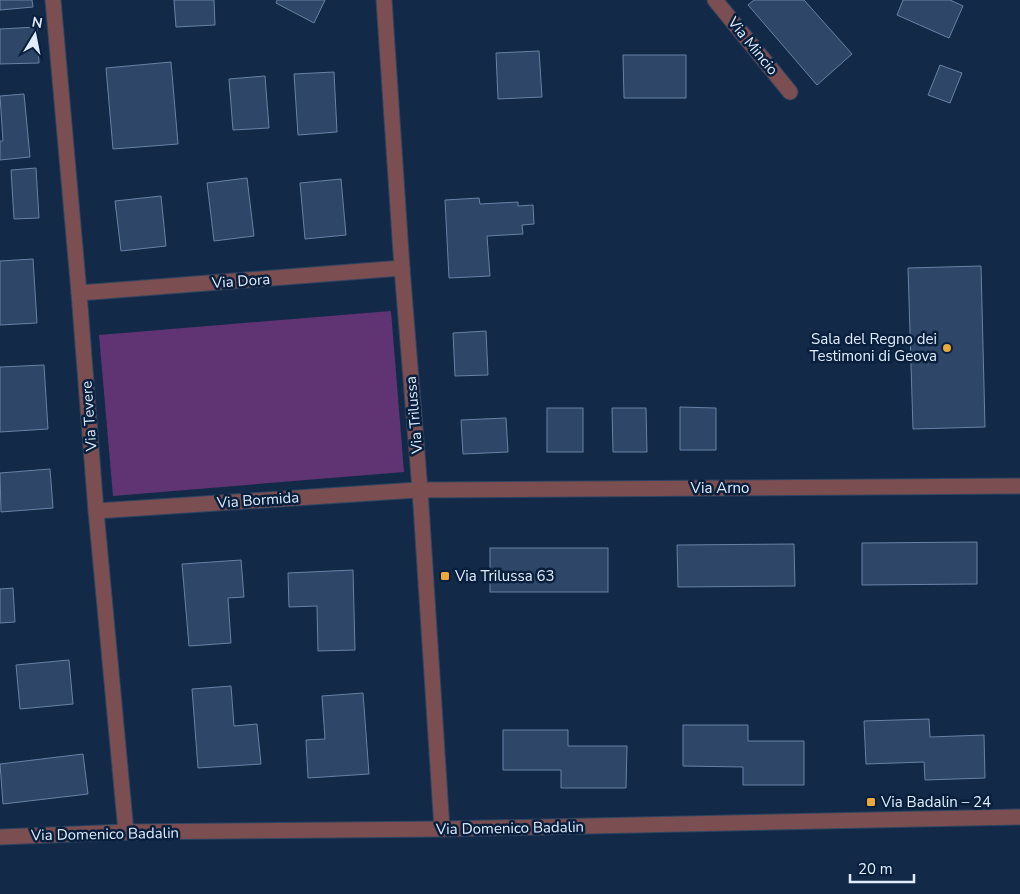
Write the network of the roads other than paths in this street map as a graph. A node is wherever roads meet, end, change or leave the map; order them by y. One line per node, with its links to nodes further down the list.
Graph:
1 (53, 0): 6 (street, Via Tevere)
2 (384, 0): 5 (street, Via Trilussa)
3 (715, 0): 4 (street, Via Mincio)
4 (790, 92)
5 (402, 268): 6 (street, Via Dora); 8 (street, Via Trilussa)
6 (80, 294): 9 (street, Via Tevere)
7 (1020, 486): 8 (street, Via Arno)
8 (420, 490): 9 (street, Via Bormida); 11 (street, Via Trilussa)
9 (96, 511): 12 (street, Via Tevere)
10 (1020, 816): 11 (street, Via Domenico Badalin)
11 (442, 829): 12 (street, Via Domenico Badalin)
12 (126, 832): 13 (street, Via Domenico Badalin)
13 (0, 837)

